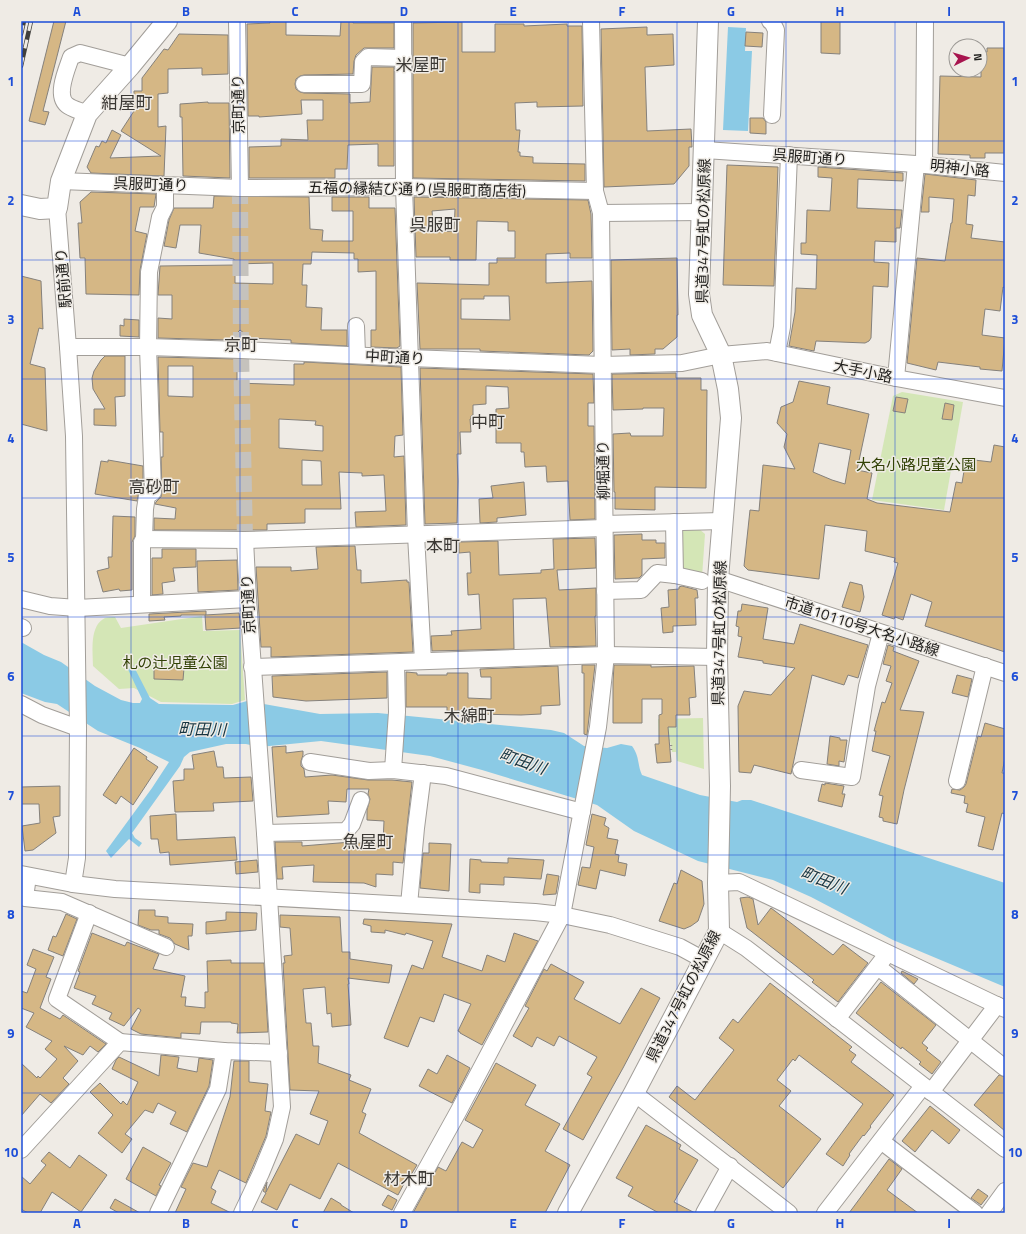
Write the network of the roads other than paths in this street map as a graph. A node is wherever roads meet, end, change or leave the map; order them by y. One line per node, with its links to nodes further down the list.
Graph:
1 (167, 21): 9 (main road)
2 (237, 21): 20 (street, 京町通り)
3 (403, 21): 8 (street)
4 (591, 21): 21 (street, 柳堀通り)
5 (708, 21): 13 (main road, 県道347号虹の松原線)
6 (770, 21): 12 (street)
7 (925, 21): 15 (street)
8 (404, 58): 10 (street); 19 (street)
9 (130, 66): 11 (main road); 11 (street)
10 (304, 84)
11 (87, 114): 17 (main road)
12 (772, 115)
13 (705, 150): 14 (street, 呉服町通り); 24 (main road, 県道347号虹の松原線)
14 (789, 156): 15 (street, 呉服町通り); 29 (street)
15 (920, 164): 16 (street, 明神小路); 34 (street)
16 (1005, 173)
17 (62, 181): 18 (street, 呉服町通り); 23 (main road)
18 (165, 185): 20 (street, 呉服町通り); 28 (street)
19 (404, 187): 20 (street, 五福の縁結び通り(呉服町商店街)); 21 (street, 五福の縁結び通り(呉服町商店街)); 32 (street)
20 (240, 188)
21 (595, 191): 25 (street, 柳堀通り)
22 (21, 205): 23 (main road)
23 (57, 208): 27 (street, 駅前通り)
24 (702, 212): 25 (street); 30 (main road, 県道347号虹の松原線)
25 (601, 213): 33 (street, 柳堀通り)
26 (356, 326): 31 (street)
27 (68, 347): 28 (street, 中町通り); 48 (street, 駅前通り)
28 (148, 347): 31 (street, 中町通り); 40 (street)
29 (777, 353): 30 (street, 大手小路); 34 (street, 大手小路)
30 (721, 355): 33 (street, 中町通り); 36 (main road, 県道347号虹の松原線)
31 (357, 356): 32 (street, 中町通り)
32 (410, 358): 33 (street, 中町通り); 39 (street)
33 (602, 365): 38 (street, 柳堀通り)
34 (896, 378): 35 (street, 大手小路)
35 (1005, 398)
36 (722, 521): 37 (street); 43 (main road, 県道347号虹の松原線)
37 (674, 522): 38 (street); 42 (street)
38 (604, 526): 39 (street); 44 (street, 柳堀通り)
39 (416, 535): 41 (street); 52 (street)
40 (144, 539): 41 (street); 47 (street)
41 (246, 540): 46 (street, 京町通り)
42 (675, 575): 43 (street, 市道10110号大名小路線); 44 (street, 市道10110号大名小路線)
43 (710, 580): 49 (street, 市道10110号大名小路線); 51 (main road, 県道347号虹の松原線)
44 (605, 591): 50 (street, 柳堀通り)
45 (21, 599): 48 (street)
46 (248, 599): 47 (street); 55 (street, 京町通り)
47 (142, 604): 48 (street)
48 (77, 608): 58 (street, 駅前通り)
49 (881, 633): 54 (street, 市道10110号大名小路線); 61 (street)
50 (606, 655): 51 (street); 52 (street); 65 (street, 柳堀通り)
51 (717, 656): 68 (main road, 県道347号虹の松原線)
52 (423, 661): 53 (street)
53 (396, 663): 55 (street); 60 (street)
54 (985, 666): 56 (street, 市道10110号大名小路線); 63 (street)
55 (252, 667): 66 (street, 京町通り)
56 (1005, 673)
57 (21, 704): 58 (street)
58 (78, 724): 69 (street, 駅前通り)
59 (310, 762): 60 (street)
60 (393, 770): 62 (street)
61 (801, 770)
62 (423, 773): 65 (street); 72 (street)
63 (957, 781)
64 (361, 800): 66 (street)
65 (582, 812): 74 (street, 柳堀通り)
66 (265, 833): 70 (street, 京町通り)
67 (25, 875): 69 (street); 71 (street)
68 (718, 878): 75 (main road, 県道347号虹の松原線); 77 (street)
69 (73, 884): 70 (street)
70 (268, 897): 72 (street); 85 (street, 京町通り)
71 (23, 899): 73 (street)
72 (410, 905): 74 (street)
73 (89, 913): 76 (street); 83 (street)
74 (562, 916): 78 (street); 96 (street, 柳堀通り)
75 (719, 930): 78 (main road, 県道347号虹の松原線); 81 (street)
76 (166, 947)
77 (887, 954): 79 (street); 80 (street)
78 (704, 960): 88 (main road, 県道347号虹の松原線)
79 (878, 967): 81 (street); 82 (street)
80 (1001, 1007): 82 (street)
81 (837, 1019): 87 (street)
82 (970, 1041): 86 (street); 87 (street)
83 (120, 1042): 84 (street); 91 (street)
84 (224, 1051): 85 (street); 94 (street)
85 (279, 1053): 95 (street, 京町通り)
86 (1005, 1068)
87 (927, 1089): 89 (street); 90 (street)
88 (634, 1093): 92 (street); 97 (main road, 県道347号虹の松原線)
89 (881, 1141): 100 (street); 101 (street)
90 (1005, 1149)
91 (21, 1150)
92 (730, 1166): 98 (street); 99 (street)
93 (1005, 1191): 102 (street)
94 (158, 1213)
95 (242, 1213)
96 (402, 1213)
97 (568, 1213)
98 (704, 1213)
99 (789, 1213)
100 (825, 1213)
101 (975, 1213)
102 (989, 1213)

